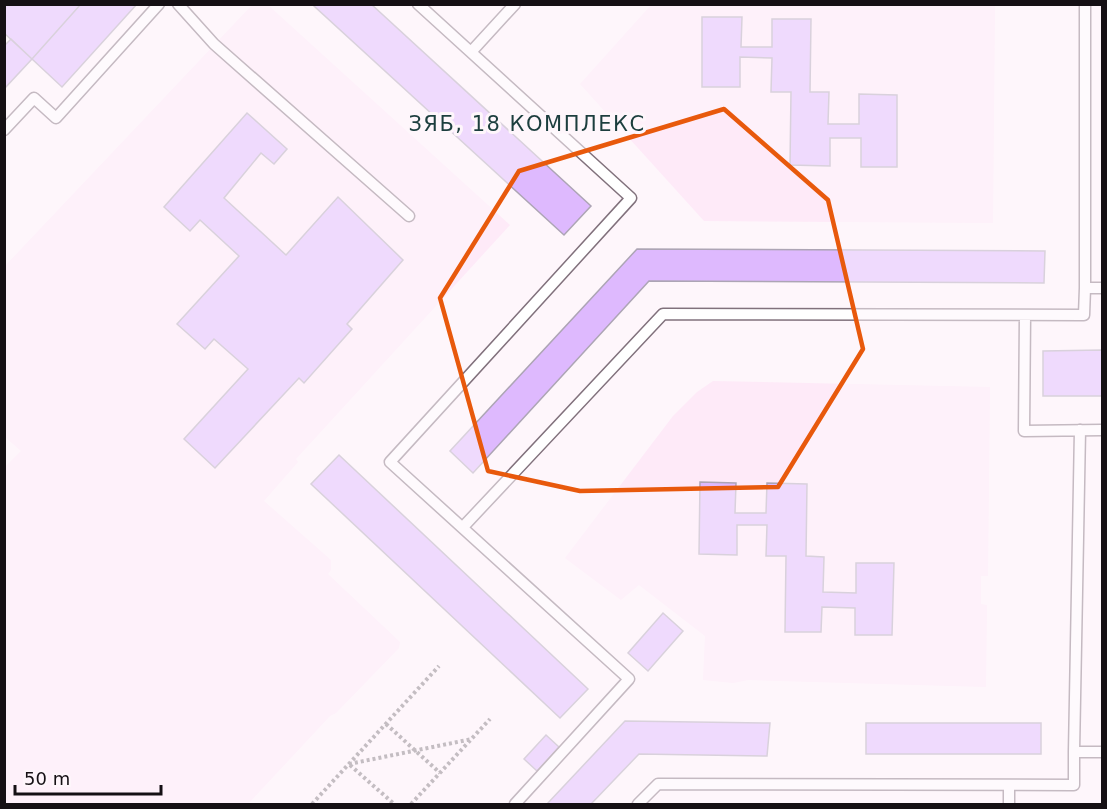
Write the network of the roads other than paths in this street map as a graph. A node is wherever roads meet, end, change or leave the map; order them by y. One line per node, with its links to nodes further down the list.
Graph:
1 (159, 4): 7 (lane)
2 (178, 4): 8 (lane)
3 (418, 4): 6 (lane)
4 (514, 4): 6 (lane)
5 (1085, 4): 9 (lane)
6 (471, 52): 14 (lane)
7 (4, 130)
8 (409, 216)
9 (1085, 288): 10 (lane); 11 (lane)
10 (1102, 288)
11 (1024, 315): 12 (lane); 14 (lane)
12 (1080, 430): 13 (lane); 15 (lane)
13 (1102, 430)
14 (462, 527): 18 (lane)
15 (1074, 752): 16 (lane); 17 (lane)
16 (1102, 752)
17 (1009, 785): 19 (lane); 20 (lane)
18 (515, 804)
19 (638, 804)
20 (1009, 804)

